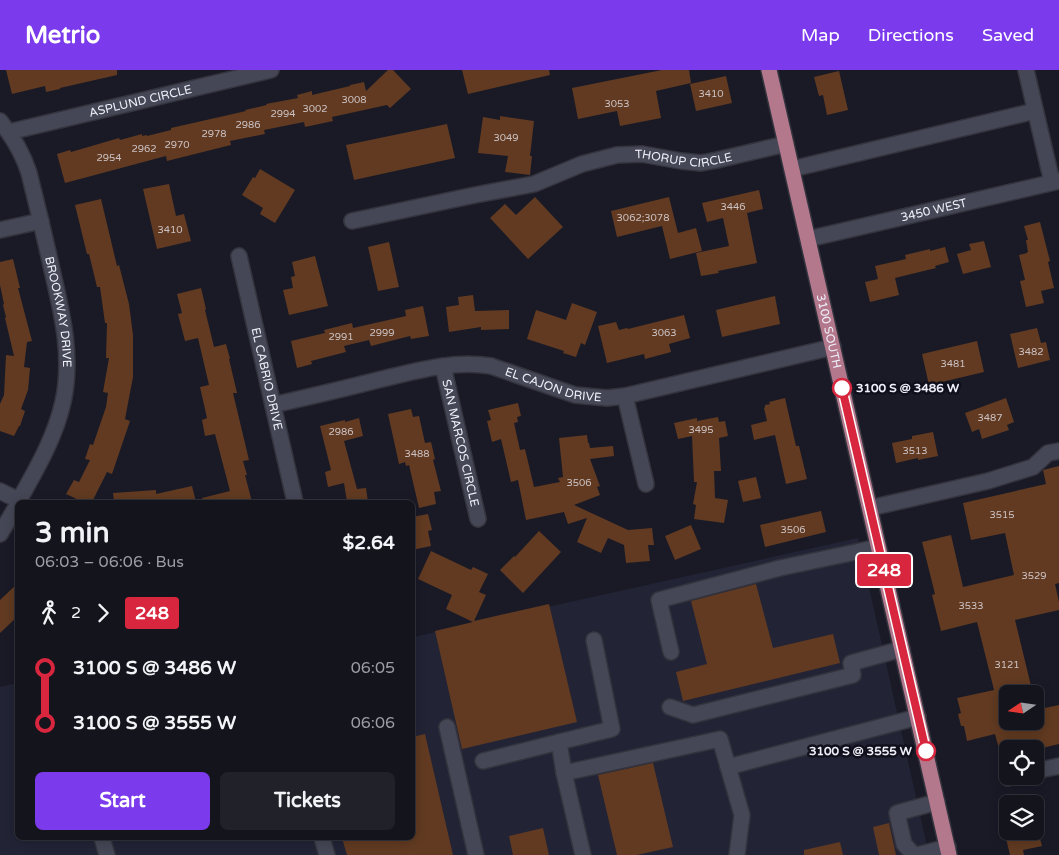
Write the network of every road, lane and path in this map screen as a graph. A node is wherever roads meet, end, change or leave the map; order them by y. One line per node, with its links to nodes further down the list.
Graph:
1 (271, 70): 5 (street, ASPLUND CIRCLE)
2 (769, 70): 6 (main road, 3100 SOUTH)
3 (1026, 70): 4 (street)
4 (1036, 111): 7 (street); 8 (street)
5 (5, 127): 9 (street, BROOKWAY DRIVE)
6 (786, 144): 7 (main road, 3100 SOUTH); 10 (street, THORUP CIRCLE)
7 (792, 169): 12 (main road, 3100 SOUTH)
8 (1056, 181): 12 (street, 3450 WEST)
9 (41, 221): 11 (street); 22 (street, BROOKWAY DRIVE)
10 (352, 221)
11 (0, 230)
12 (808, 239): 14 (main road, 3100 SOUTH)
13 (239, 256): 17 (street, EL CABRIO DRIVE)
14 (833, 347): 16 (street, EL CAJON DRIVE); 24 (main road, 3100 SOUTH)
15 (443, 366): 16 (street, EL CAJON DRIVE); 17 (street, EL CAJON DRIVE); 26 (street, SAN MARCOS CIRCLE)
16 (624, 396): 19 (street)
17 (273, 405): 23 (street, EL CABRIO DRIVE)
18 (1059, 451): 24 (street)
19 (646, 484)
20 (0, 490): 21 (street)
21 (16, 500)
22 (20, 500)
23 (296, 500)
24 (870, 508): 28 (main road, 3100 SOUTH)
25 (15, 509): 27 (street, BROOKWAY DRIVE)
26 (478, 519)
27 (0, 534)
28 (878, 546): 30 (main road, 3100 SOUTH); 31 (street)
29 (594, 640): 35 (street)
30 (902, 650): 32 (street); 33 (main road, 3100 SOUTH)
31 (671, 652)
32 (670, 707)
33 (918, 717): 38 (street); 41 (main road, 3100 SOUTH)
34 (447, 727): 47 (street)
35 (559, 742): 36 (street); 40 (street)
36 (483, 761)
37 (1059, 766): 39 (street)
38 (728, 768): 40 (street); 49 (street)
39 (1044, 769)
40 (564, 773): 48 (street)
41 (937, 802): 44 (main road, 3100 SOUTH); 50 (street)
42 (103, 840): 45 (street)
43 (323, 840): 46 (street)
44 (948, 851): 50 (street)
45 (107, 855)
46 (327, 855)
47 (476, 855)
48 (583, 855)
49 (737, 855)
50 (915, 855)

